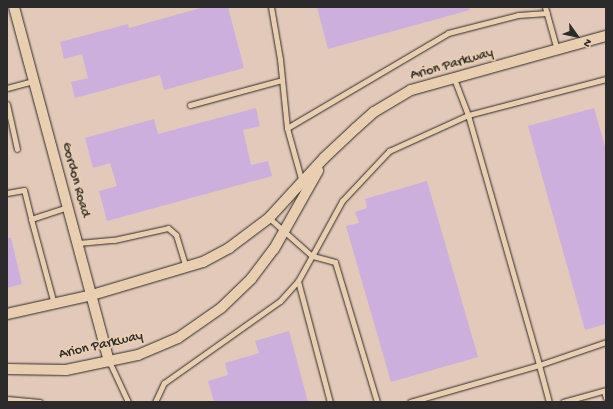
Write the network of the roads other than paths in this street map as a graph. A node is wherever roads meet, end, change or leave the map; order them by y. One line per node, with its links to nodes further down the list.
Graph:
1 (271, 7): 8 (lane)
2 (12, 10): 9 (street, Gordon Road)
3 (546, 10): 5 (lane); 14 (lane)
4 (606, 36): 5 (street, Arion Parkway)
5 (557, 50): 6 (street, Arion Parkway)
6 (453, 77): 13 (lane); 16 (street, Arion Parkway)
7 (606, 79): 13 (lane)
8 (282, 80): 12 (lane); 14 (lane)
9 (34, 81): 10 (lane); 19 (street, Gordon Road)
10 (7, 88)
11 (7, 104): 15 (lane)
12 (190, 105)
13 (468, 115): 24 (lane); 32 (lane)
14 (287, 128): 17 (lane)
15 (17, 149)
16 (324, 158): 17 (street, Arion Parkway); 22 (street, Arion Parkway)
17 (302, 182): 20 (street, Arion Parkway)
18 (7, 193): 21 (lane)
19 (68, 207): 21 (lane); 23 (street, Gordon Road)
20 (269, 218): 22 (lane); 25 (street, Arion Parkway)
21 (31, 219): 28 (lane)
22 (285, 231): 24 (lane); 31 (street, Arion Parkway)
23 (78, 243): 25 (lane); 27 (street, Gordon Road)
24 (312, 256): 26 (lane); 41 (lane)
25 (186, 268): 27 (street, Arion Parkway)
26 (298, 282): 39 (lane); 40 (lane)
27 (92, 295): 28 (street, Arion Parkway); 31 (street, Gordon Road)
28 (54, 304): 29 (street, Arion Parkway)
29 (7, 314)
30 (606, 342): 32 (lane)
31 (109, 360): 33 (street, Arion Parkway); 38 (lane)
32 (539, 366): 42 (lane); 43 (lane)
33 (7, 369)
34 (605, 390): 35 (lane); 44 (lane)
35 (606, 398)
36 (7, 399): 37 (lane)
37 (40, 402)
38 (128, 402)
39 (155, 402)
40 (330, 402)
41 (377, 402)
42 (410, 402)
43 (549, 402)
44 (563, 402)

